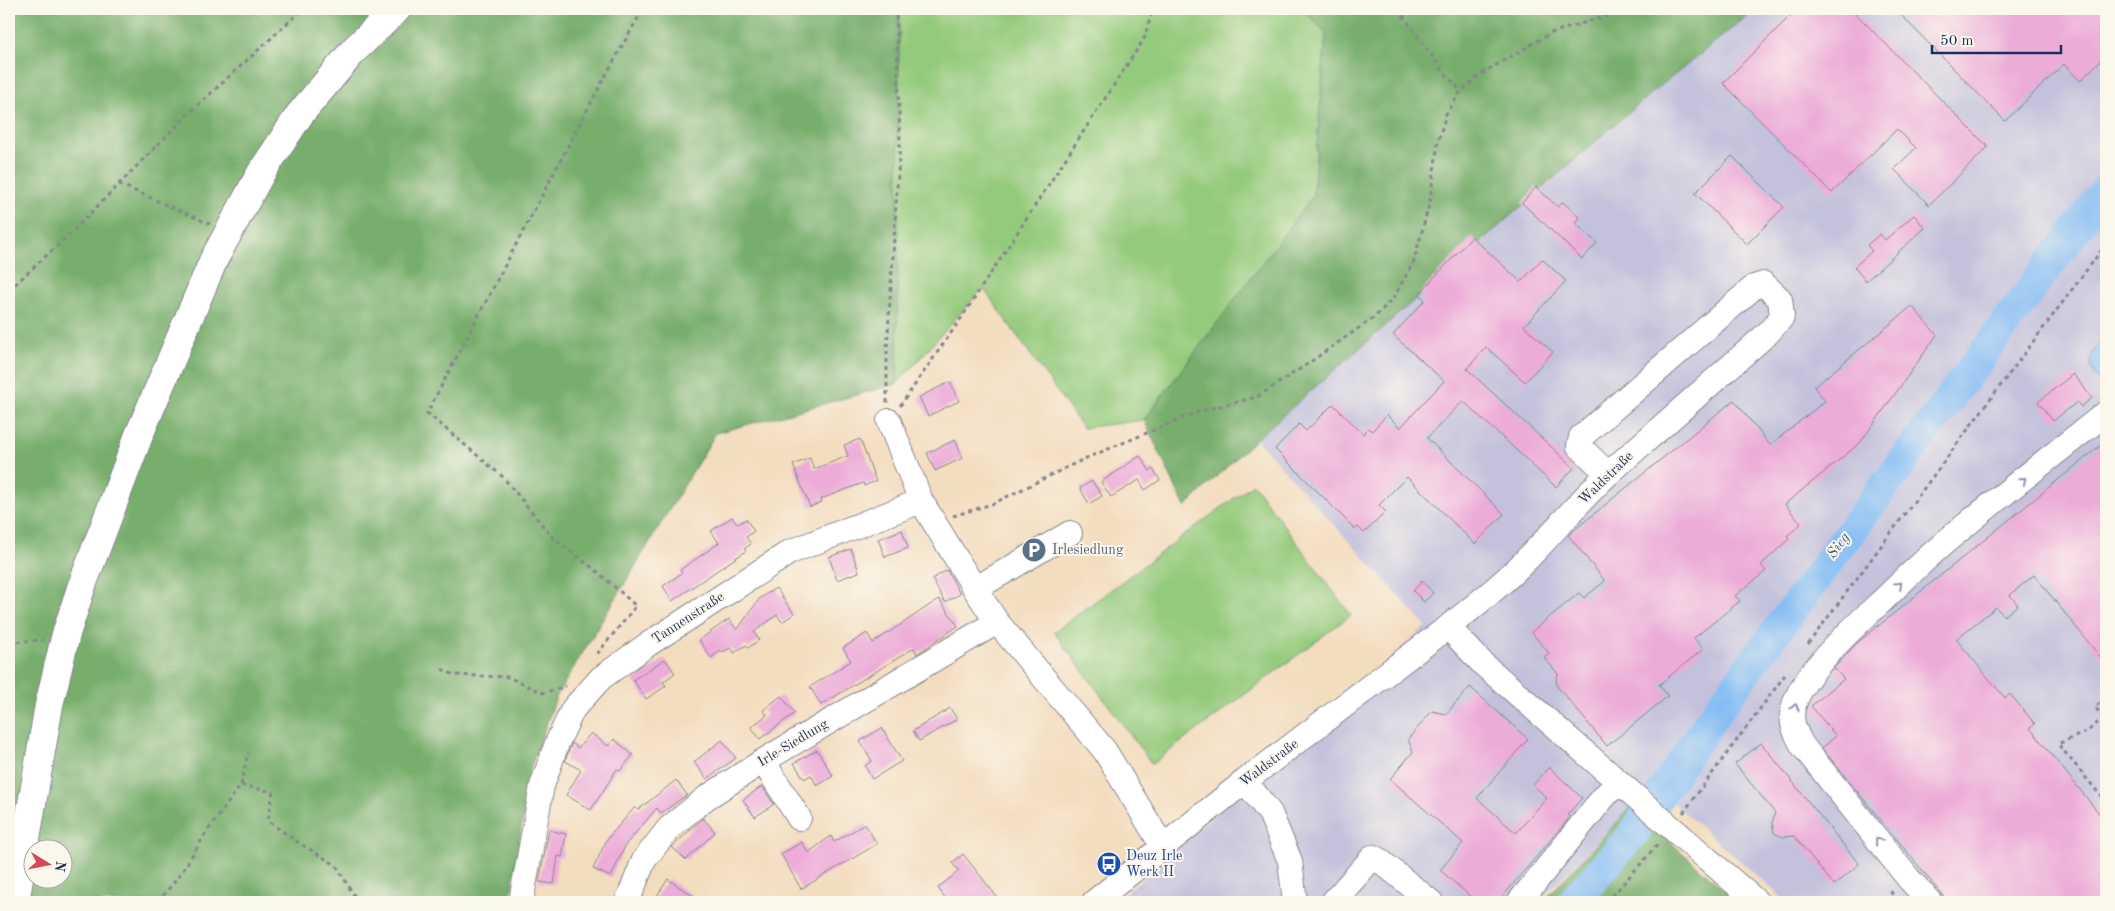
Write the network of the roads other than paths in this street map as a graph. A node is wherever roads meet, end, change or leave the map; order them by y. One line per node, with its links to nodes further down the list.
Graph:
1 (397, 9): 15 (main road)
2 (2106, 413): 24 (street, one-way to 2)
3 (890, 420): 5 (street)
4 (1608, 474): 4 (street, Waldstraße); 9 (street, Waldstraße)
5 (921, 501): 7 (street); 16 (street, Tannenstraße)
6 (1070, 533): 7 (street)
7 (975, 588): 8 (street)
8 (997, 622): 10 (street, Irle-Siedlung); 14 (street)
9 (1448, 627): 11 (street, Waldstraße); 12 (street)
10 (763, 761): 13 (street); 17 (street, Irle-Siedlung)
11 (1245, 781): 14 (street, Waldstraße); 19 (street)
12 (1618, 782): 22 (street); 23 (street)
13 (799, 818)
14 (1163, 847): 18 (street, Waldstraße)
15 (15, 902)
16 (521, 902)
17 (627, 902)
18 (1094, 902)
19 (1295, 902)
20 (1333, 902): 21 (street)
21 (1431, 902)
22 (1519, 902)
23 (1757, 902)
24 (1930, 902)

